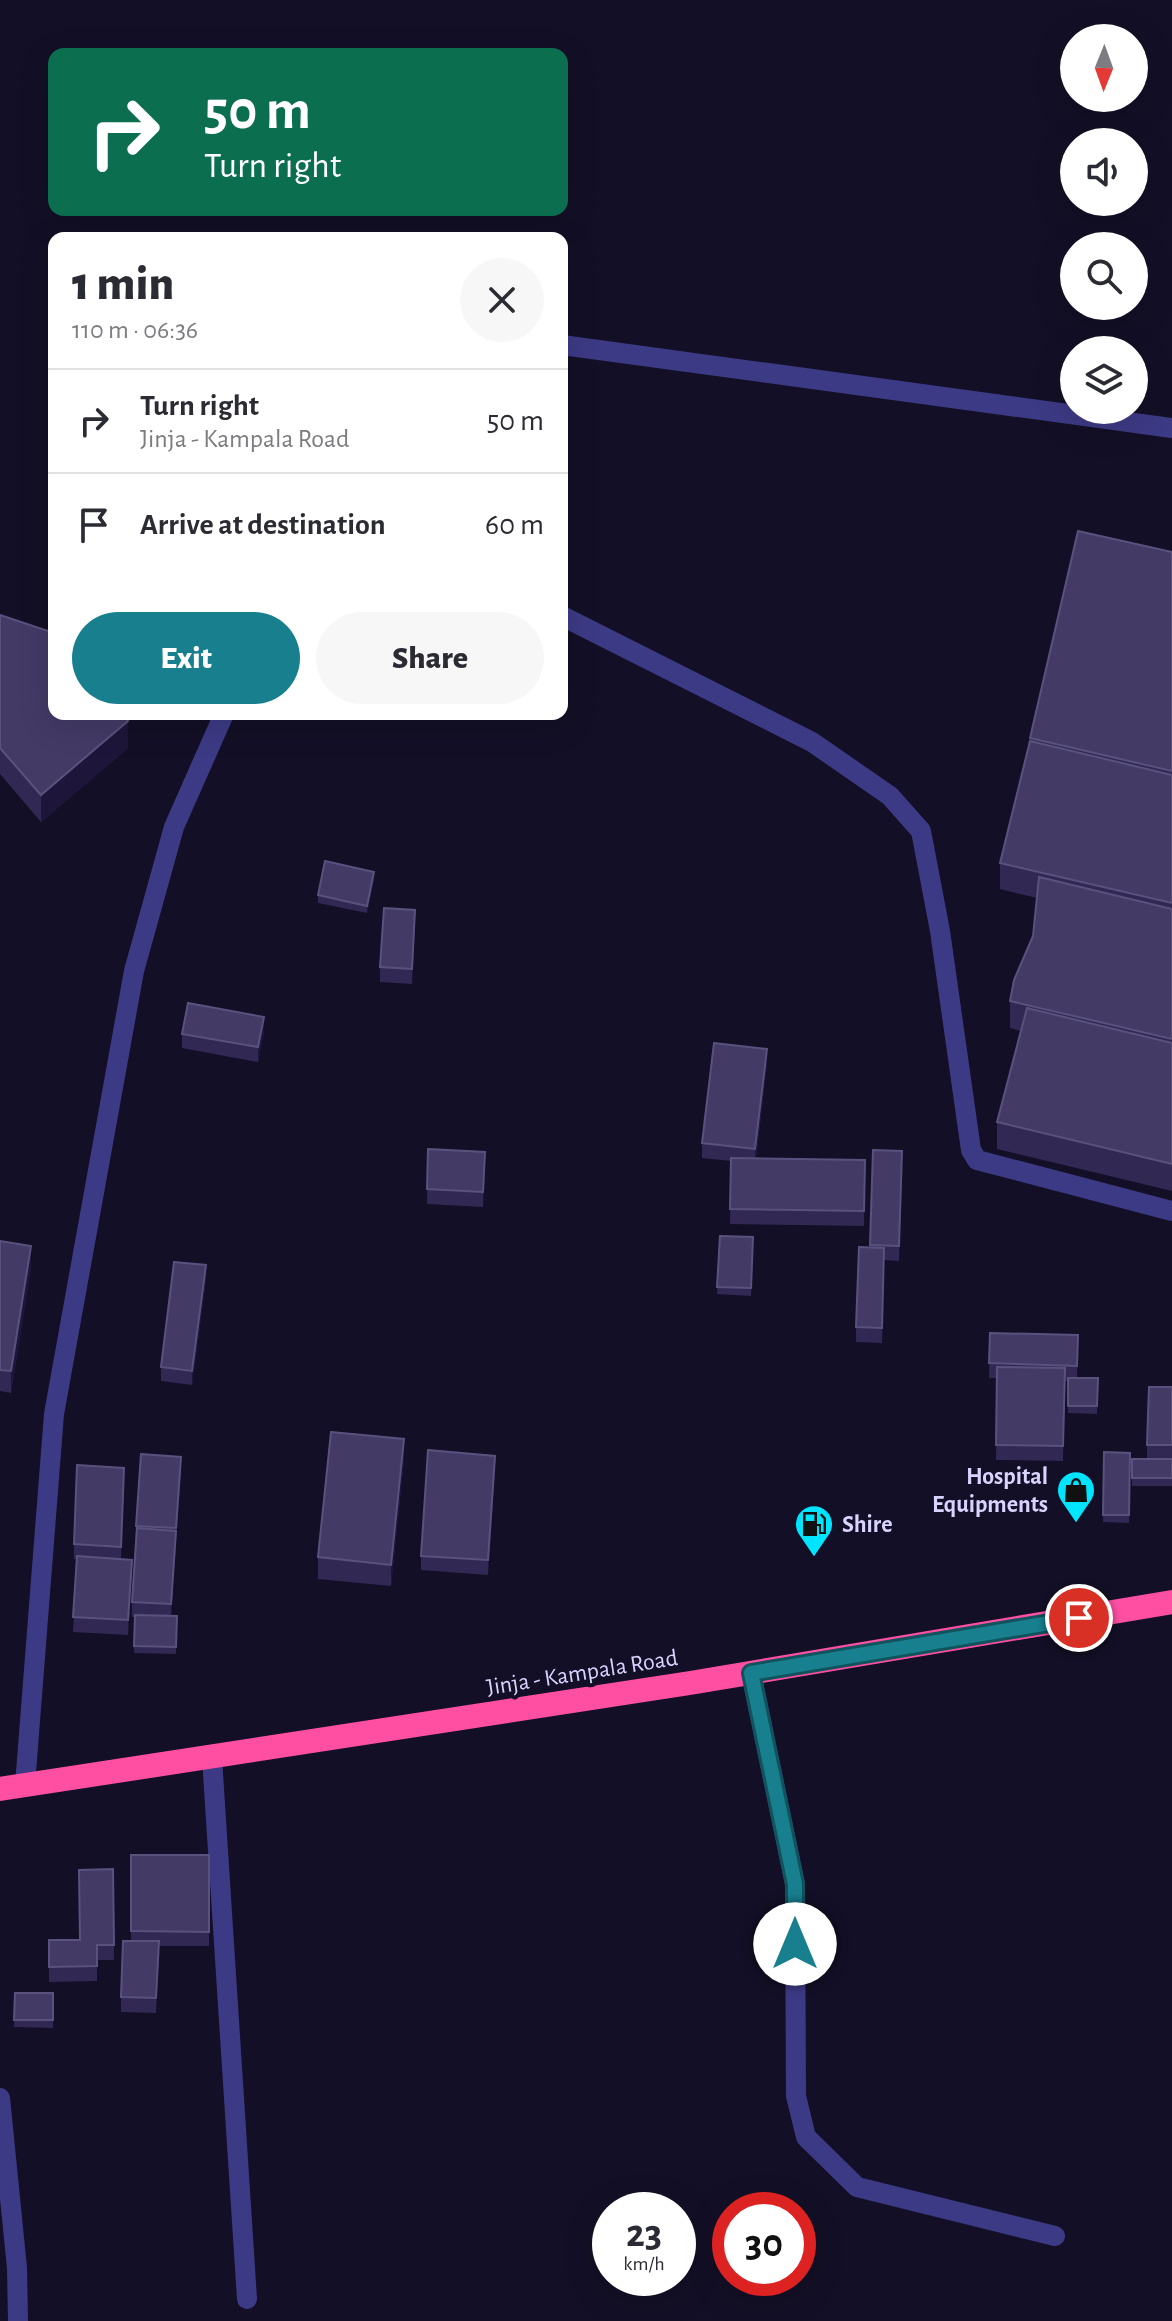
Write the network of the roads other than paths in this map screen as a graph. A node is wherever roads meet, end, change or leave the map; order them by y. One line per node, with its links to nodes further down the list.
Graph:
1 (568, 346): 2 (street)
2 (1172, 428)
3 (568, 619): 5 (street)
4 (221, 720): 9 (street)
5 (1172, 1211)
6 (1172, 1602): 7 (highway, Jinja - Kampala Road)
7 (751, 1673): 8 (highway, Jinja - Kampala Road); 12 (street)
8 (212, 1758): 9 (highway, Jinja - Kampala Road); 13 (street)
9 (25, 1785): 10 (highway, Jinja - Kampala Road)
10 (0, 1789)
11 (0, 2098): 14 (street)
12 (1055, 2236)
13 (247, 2299)
14 (18, 2321)

